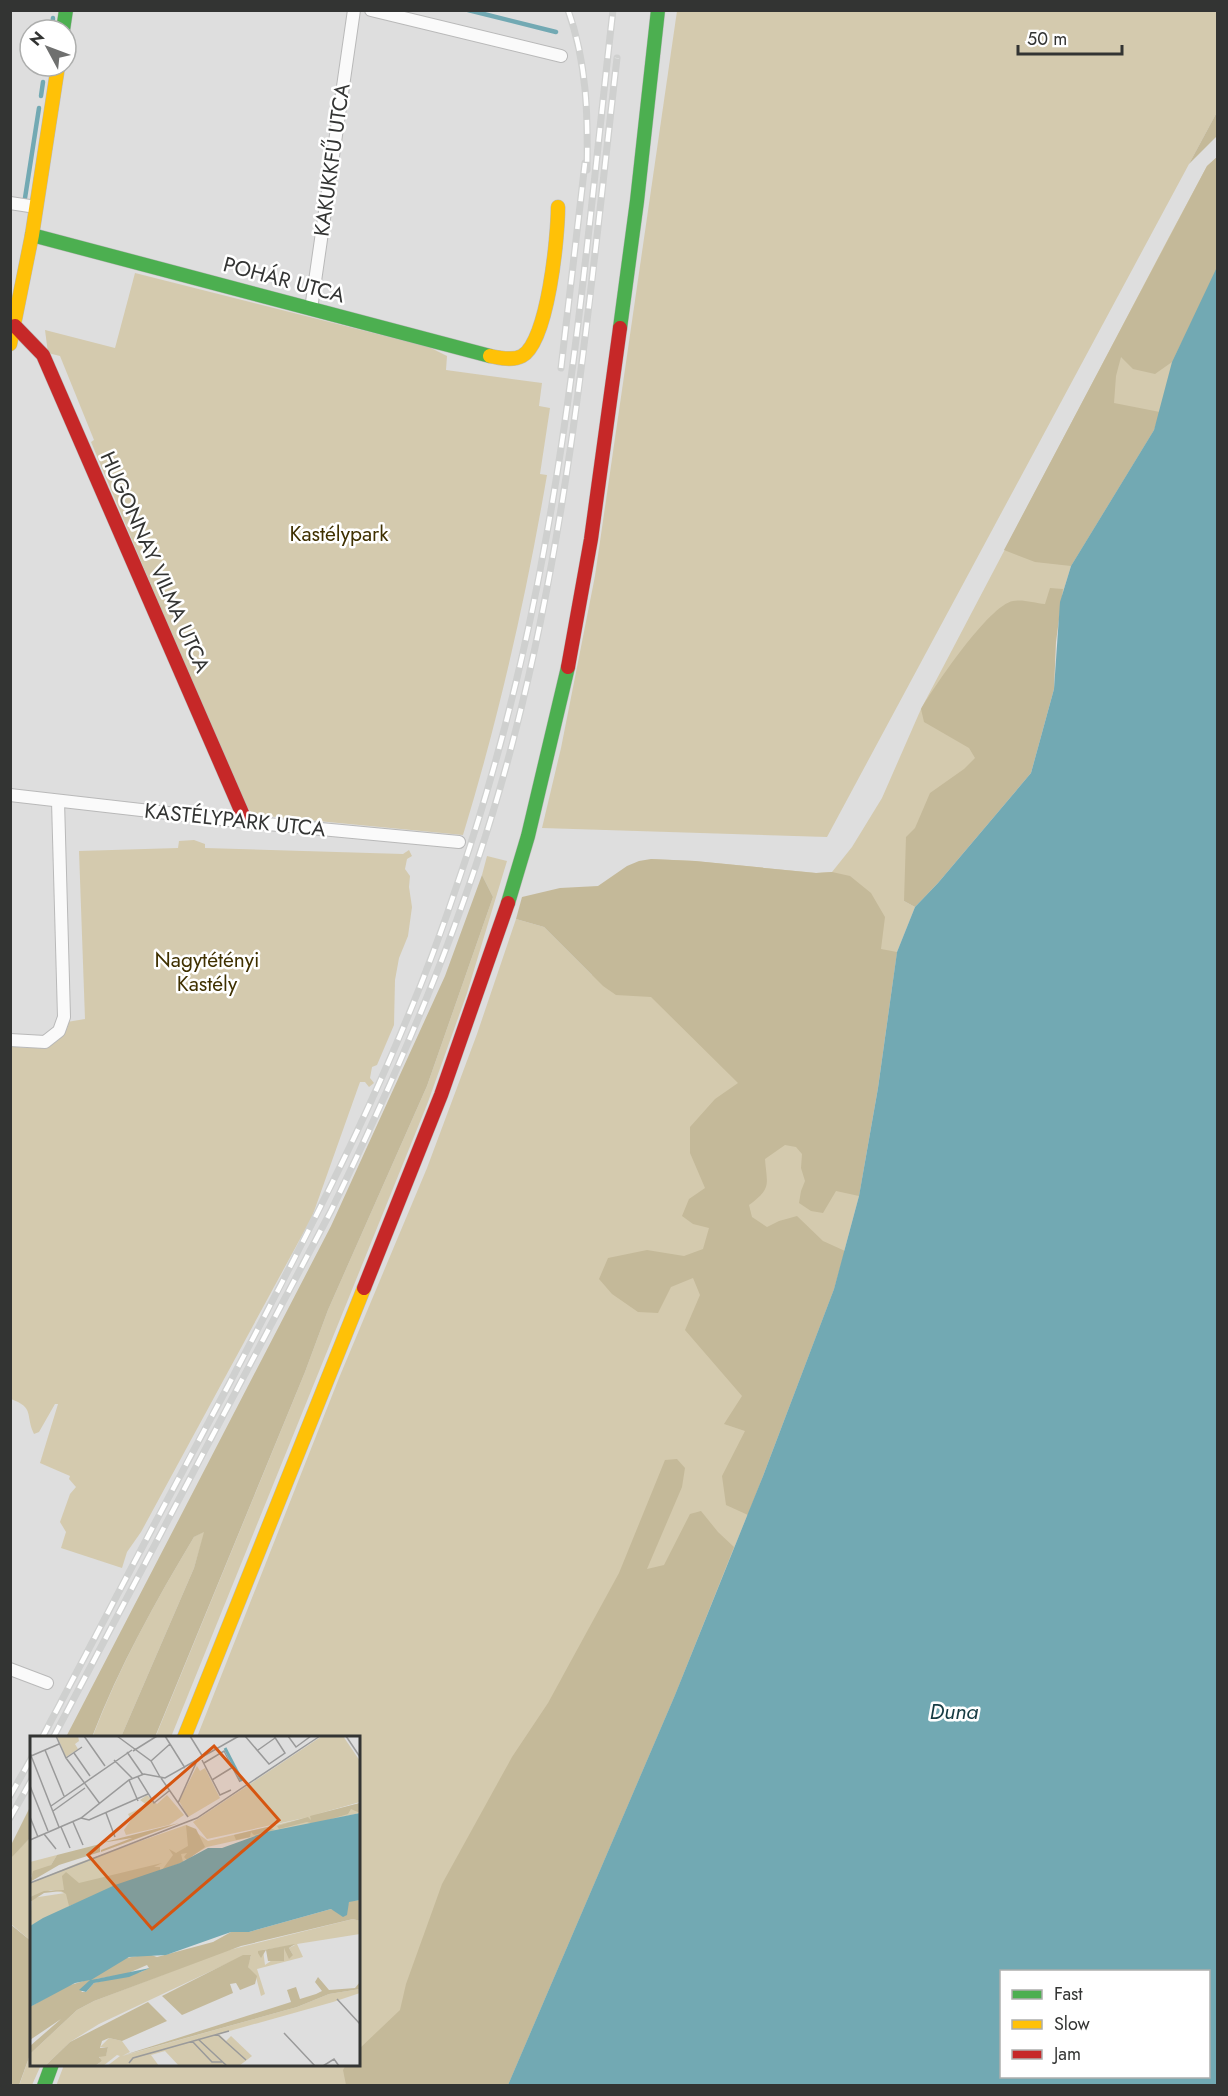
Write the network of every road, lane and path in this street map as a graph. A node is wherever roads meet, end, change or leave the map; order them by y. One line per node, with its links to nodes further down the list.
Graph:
1 (354, 10): 10 (street, KAKUKKFŰ UTCA)
2 (371, 10): 4 (street)
3 (658, 10): 20 (main road)
4 (561, 56)
5 (56, 78): 7 (main road)
6 (10, 203): 7 (street)
7 (36, 207): 9 (main road)
8 (558, 207): 10 (main road, POHÁR UTCA)
9 (32, 235): 10 (main road, POHÁR UTCA); 11 (main road)
10 (311, 309)
11 (15, 326): 12 (main road); 15 (main road, HUGONNAY VILMA UTCA)
12 (10, 344)
13 (10, 795): 14 (street, KASTÉLYPARK UTCA)
14 (58, 801): 15 (street, KASTÉLYPARK UTCA); 17 (street)
15 (246, 822): 16 (street, KASTÉLYPARK UTCA)
16 (459, 842)
17 (10, 1040)
18 (10, 1669): 19 (street)
19 (47, 1683)
20 (184, 1736)
21 (51, 2066): 22 (main road)
22 (44, 2085)

